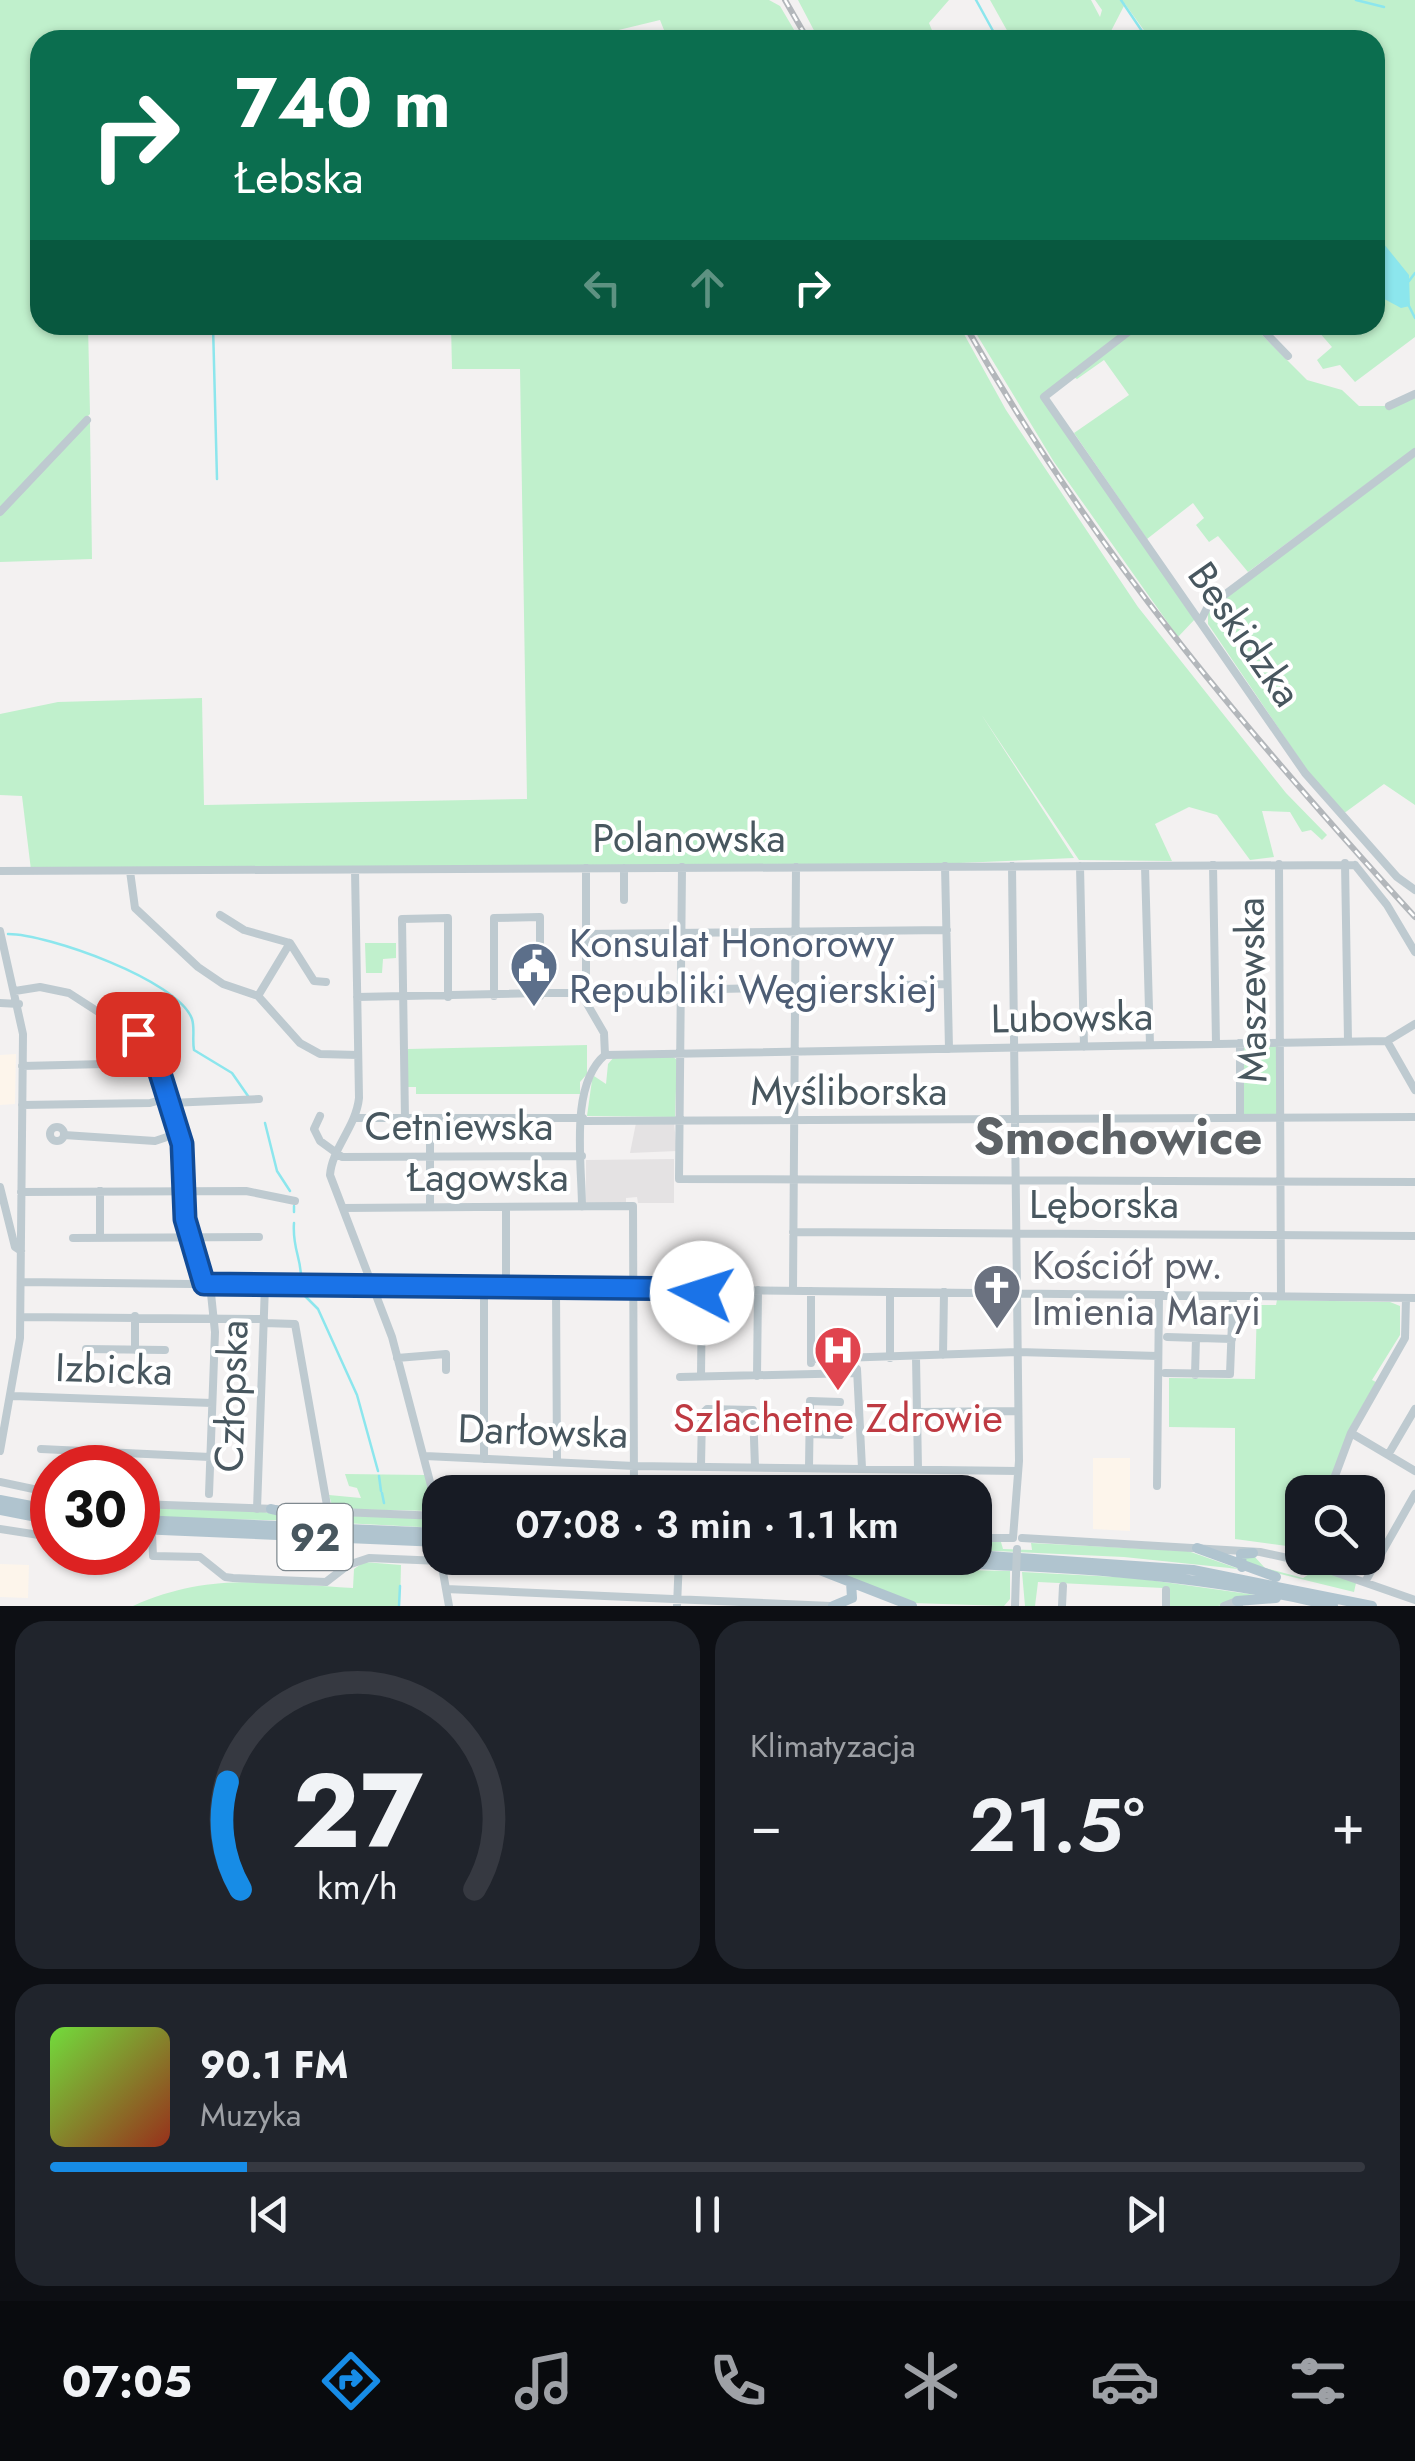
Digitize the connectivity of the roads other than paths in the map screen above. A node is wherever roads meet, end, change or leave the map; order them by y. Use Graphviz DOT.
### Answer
graph roads {
  1 [pos="1123,335"];
  2 [pos="1268,335"];
  3 [pos="1288,356"];
  4 [pos="1415,394"];
  5 [pos="1389,406"];
  6 [pos="87,420"];
  7 [pos="1415,452"];
  8 [pos="0,512"];
  9 [pos="1202,618"];
  10 [pos="1371,847"];
  11 [pos="1344,863"];
  12 [pos="1212,864"];
  13 [pos="1279,864"];
  14 [pos="1355,865"];
  15 [pos="945,866"];
  16 [pos="1012,866"];
  17 [pos="1080,866"];
  18 [pos="1145,866"];
  19 [pos="682,867"];
  20 [pos="796,867"];
  21 [pos="586,868"];
  22 [pos="624,868"];
  23 [pos="354,870"];
  24 [pos="0,871"];
  25 [pos="130,871"];
  26 [pos="1415,890"];
  27 [pos="624,900"];
  28 [pos="220,915"];
  29 [pos="946,930"];
  30 [pos="0,931"];
  31 [pos="681,933"];
  32 [pos="794,933"];
  33 [pos="586,934"];
  34 [pos="290,944"];
  35 [pos="1415,952"];
  36 [pos="326,982"];
  37 [pos="947,984"];
  38 [pos="794,987"];
  39 [pos="16,991"];
  40 [pos="680,991"];
  41 [pos="585,995"];
  42 [pos="258,996"];
  43 [pos="448,996"];
  44 [pos="494,996"];
  45 [pos="540,996"];
  46 [pos="402,997"];
  47 [pos="356,998"];
  48 [pos="0,1003"];
  49 [pos="18,1004"];
  50 [pos="1415,1024"];
  51 [pos="1348,1041"];
  52 [pos="1387,1041"];
  53 [pos="1282,1042"];
  54 [pos="1240,1043"];
  55 [pos="1216,1044"];
  56 [pos="1150,1045"];
  57 [pos="1084,1046"];
  58 [pos="1017,1048"];
  59 [pos="949,1049"];
  60 [pos="795,1052"];
  61 [pos="358,1054"];
  62 [pos="680,1054"];
  63 [pos="605,1055"];
  64 [pos="105,1064"];
  65 [pos="22,1066"];
  66 [pos="1415,1090"];
  67 [pos="259,1099"];
  68 [pos="169,1100"];
  69 [pos="22,1105"];
  70 [pos="320,1116"];
  71 [pos="1415,1117"];
  72 [pos="356,1118"];
  73 [pos="1240,1118"];
  74 [pos="1282,1118"];
  75 [pos="405,1119"];
  76 [pos="430,1119"];
  77 [pos="583,1120"];
  78 [pos="1017,1120"];
  79 [pos="680,1121"];
  80 [pos="794,1122"];
  81 [pos="179,1133"];
  82 [pos="64,1135"];
  83 [pos="338,1153"];
  84 [pos="430,1156"];
  85 [pos="582,1156"];
  86 [pos="794,1180"];
  87 [pos="1017,1182"];
  88 [pos="1282,1182"];
  89 [pos="1415,1182"];
  90 [pos="0,1187"];
  91 [pos="100,1191"];
  92 [pos="184,1191"];
  93 [pos="22,1192"];
  94 [pos="295,1201"];
  95 [pos="582,1206"];
  96 [pos="430,1207"];
  97 [pos="506,1207"];
  98 [pos="342,1208"];
  99 [pos="1017,1233"];
  100 [pos="1282,1235"];
  101 [pos="1415,1236"];
  102 [pos="258,1237"];
  103 [pos="791,1237"];
  104 [pos="74,1238"];
  105 [pos="100,1238"];
  106 [pos="191,1238"];
  107 [pos="21,1252"];
  108 [pos="21,1282"];
  109 [pos="207,1284"];
  110 [pos="266,1285"];
  111 [pos="372,1286"];
  112 [pos="484,1287"];
  113 [pos="506,1288"];
  114 [pos="556,1288"];
  115 [pos="633,1289"];
  116 [pos="702,1289"];
  117 [pos="758,1290"];
  118 [pos="793,1290"];
  119 [pos="811,1291"];
  120 [pos="890,1292"];
  121 [pos="944,1292"];
  122 [pos="1018,1293"];
  123 [pos="1159,1294"];
  124 [pos="1233,1296"];
  125 [pos="1281,1296"];
  126 [pos="1410,1298"];
  127 [pos="135,1316"];
  128 [pos="21,1317"];
  129 [pos="213,1317"];
  130 [pos="264,1321"];
  131 [pos="1167,1337"];
  132 [pos="1196,1338"];
  133 [pos="1405,1338"];
  134 [pos="1232,1339"];
  135 [pos="1415,1344"];
  136 [pos="86,1349"];
  137 [pos="135,1350"];
  138 [pos="165,1350"];
  139 [pos="1018,1352"];
  140 [pos="943,1356"];
  141 [pos="1158,1356"];
  142 [pos="916,1357"];
  143 [pos="398,1358"];
  144 [pos="890,1358"];
  145 [pos="812,1359"];
  146 [pos="857,1360"];
  147 [pos="446,1370"];
  148 [pos="810,1372"];
  149 [pos="857,1373"];
  150 [pos="1165,1374"];
  151 [pos="1196,1374"];
  152 [pos="680,1376"];
  153 [pos="701,1376"];
  154 [pos="757,1376"];
  155 [pos="13,1396"];
  156 [pos="840,1402"];
  157 [pos="212,1403"];
  158 [pos="1415,1408"];
  159 [pos="1018,1411"];
  160 [pos="917,1412"];
  161 [pos="1351,1433"];
  162 [pos="810,1434"];
  163 [pos="840,1435"];
  164 [pos="0,1451"];
  165 [pos="160,1455"];
  166 [pos="1388,1455"];
  167 [pos="424,1456"];
  168 [pos="210,1458"];
  169 [pos="484,1459"];
  170 [pos="557,1462"];
  171 [pos="634,1466"];
  172 [pos="701,1466"];
  173 [pos="755,1467"];
  174 [pos="809,1468"];
  175 [pos="862,1468"];
  176 [pos="918,1469"];
  177 [pos="1018,1471"];
  178 [pos="1415,1471"];
  179 [pos="429,1475"];
  180 [pos="634,1475"];
  181 [pos="1335,1475"];
  182 [pos="0,1482"];
  183 [pos="1157,1486"];
  184 [pos="30,1488"];
  185 [pos="209,1494"];
  186 [pos="1415,1494"];
  187 [pos="0,1500"];
  188 [pos="160,1505"];
  189 [pos="30,1506"];
  190 [pos="257,1509"];
  191 [pos="271,1509"];
  192 [pos="0,1510"];
  193 [pos="328,1512"];
  194 [pos="422,1515"];
  195 [pos="30,1516"];
  196 [pos="160,1521"];
  197 [pos="0,1528"];
  198 [pos="366,1530"];
  199 [pos="160,1532"];
  200 [pos="191,1532"];
  201 [pos="422,1532"];
  202 [pos="30,1534"];
  203 [pos="160,1534"];
  204 [pos="992,1539"];
  205 [pos="1017,1540"];
  206 [pos="422,1541"];
  207 [pos="1197,1548"];
  208 [pos="1252,1553"];
  209 [pos="160,1556"];
  210 [pos="992,1556"];
  211 [pos="1285,1556"];
  212 [pos="992,1565"];
  213 [pos="1242,1567"];
  214 [pos="678,1575"];
  215 [pos="833,1575"];
  216 [pos="1347,1575"];
  217 [pos="850,1581"];
  218 [pos="1365,1582"];
  219 [pos="1063,1586"];
  220 [pos="446,1589"];
  221 [pos="1166,1590"];
  222 [pos="514,1592"];
  223 [pos="1298,1593"];
  224 [pos="564,1594"];
  225 [pos="1415,1600"];
  226 [pos="615,1601"];
  227 [pos="677,1602"];
  228 [pos="1238,1604"];
  229 [pos="449,1606"];
  230 [pos="514,1606"];
  231 [pos="564,1606"];
  232 [pos="832,1606"];
  233 [pos="912,1606"];
  234 [pos="1015,1606"];
  235 [pos="1062,1606"];
  236 [pos="1166,1606"];
  237 [pos="1224,1606"];
  238 [pos="1334,1606"];
  239 [pos="1372,1606"];
  1 -- 9 [label="street, Beskidzka"];
  2 -- 3 [label="street"];
  4 -- 5 [label="street"];
  6 -- 8 [label="street"];
  7 -- 9 [label="street"];
  9 -- 10 [label="street, Beskidzka"];
  10 -- 14 [label="street"];
  10 -- 26 [label="street, Beskidzka"];
  11 -- 13 [label="street, Polanowska"];
  11 -- 14 [label="street, Polanowska"];
  11 -- 51 [label="street"];
  12 -- 13 [label="street, Polanowska"];
  12 -- 18 [label="street, Polanowska"];
  12 -- 55 [label="street"];
  13 -- 53 [label="street, Maszewska"];
  14 -- 35 [label="street"];
  15 -- 16 [label="street, Polanowska"];
  15 -- 20 [label="street, Polanowska"];
  15 -- 29 [label="street"];
  16 -- 17 [label="street, Polanowska"];
  16 -- 58 [label="street"];
  17 -- 18 [label="street, Polanowska"];
  17 -- 57 [label="street"];
  18 -- 56 [label="street"];
  19 -- 20 [label="street, Polanowska"];
  19 -- 22 [label="street, Polanowska"];
  19 -- 31 [label="street"];
  20 -- 32 [label="street"];
  21 -- 22 [label="street, Polanowska"];
  21 -- 23 [label="street, Polanowska"];
  21 -- 33 [label="street"];
  22 -- 27 [label="street"];
  23 -- 25 [label="street, Polanowska"];
  23 -- 47 [label="street"];
  24 -- 25 [label="street, Polanowska"];
  25 -- 42 [label="street"];
  28 -- 34 [label="street"];
  29 -- 32 [label="street"];
  29 -- 37 [label="street"];
  30 -- 39 [label="street"];
  31 -- 32 [label="street"];
  31 -- 33 [label="street"];
  31 -- 40 [label="street"];
  32 -- 38 [label="street"];
  33 -- 41 [label="street"];
  34 -- 36 [label="street"];
  34 -- 42 [label="street"];
  37 -- 38 [label="street"];
  37 -- 59 [label="street"];
  38 -- 40 [label="street"];
  38 -- 60 [label="street"];
  39 -- 49 [label="street"];
  39 -- 68 [label="street"];
  40 -- 41 [label="street"];
  40 -- 62 [label="street"];
  41 -- 45 [label="street"];
  41 -- 63 [label="street"];
  42 -- 61 [label="street"];
  43 -- 44 [label="street"];
  43 -- 46 [label="street"];
  43 -- 46 [label="street"];
  44 -- 45 [label="street"];
  44 -- 45 [label="street"];
  46 -- 47 [label="street"];
  46 -- 75 [label="street"];
  47 -- 61 [label="street"];
  48 -- 49 [label="street"];
  49 -- 65 [label="street"];
  50 -- 52 [label="street"];
  51 -- 52 [label="street, Lubowska"];
  51 -- 53 [label="street, Lubowska"];
  52 -- 66 [label="street"];
  53 -- 54 [label="street, Lubowska"];
  53 -- 74 [label="street, Maszewska"];
  54 -- 55 [label="street, Lubowska"];
  54 -- 73 [label="street"];
  55 -- 56 [label="street, Lubowska"];
  56 -- 57 [label="street, Lubowska"];
  57 -- 58 [label="street, Lubowska"];
  58 -- 59 [label="street, Lubowska"];
  58 -- 78 [label="street"];
  59 -- 60 [label="street, Lubowska"];
  60 -- 62 [label="street, Lubowska"];
  60 -- 80 [label="street"];
  61 -- 72 [label="street"];
  62 -- 63 [label="street, Lubowska"];
  62 -- 79 [label="street"];
  63 -- 77 [label="street"];
  64 -- 65 [label="street"];
  65 -- 69 [label="street"];
  67 -- 68 [label="street"];
  68 -- 69 [label="street"];
  68 -- 81 [label="street"];
  69 -- 93 [label="street"];
  70 -- 83 [label="street"];
  71 -- 74 [label="street, Myśliborska"];
  72 -- 75 [label="street, Myśliborska"];
  72 -- 83 [label="street"];
  73 -- 74 [label="street, Myśliborska"];
  73 -- 78 [label="street, Myśliborska"];
  74 -- 88 [label="street, Maszewska"];
  75 -- 76 [label="street, Myśliborska"];
  76 -- 77 [label="street, Myśliborska"];
  76 -- 84 [label="street"];
  77 -- 79 [label="street, Myśliborska"];
  77 -- 85 [label="street"];
  78 -- 80 [label="street, Myśliborska"];
  78 -- 87 [label="street"];
  79 -- 80 [label="street, Myśliborska"];
  79 -- 86 [label="street"];
  80 -- 86 [label="street"];
  81 -- 82 [label="street"];
  81 -- 92 [label="street"];
  83 -- 84 [label="street, Cetniewska"];
  83 -- 98 [label="street"];
  84 -- 85 [label="street, Cetniewska"];
  84 -- 96 [label="street"];
  85 -- 95 [label="street"];
  86 -- 87 [label="street"];
  86 -- 103 [label="street"];
  87 -- 88 [label="street"];
  87 -- 99 [label="street"];
  88 -- 89 [label="street"];
  88 -- 100 [label="street, Maszewska"];
  90 -- 107 [label="street"];
  91 -- 92 [label="street"];
  91 -- 93 [label="street"];
  91 -- 105 [label="street"];
  92 -- 94 [label="street"];
  92 -- 106 [label="street"];
  93 -- 107 [label="street"];
  95 -- 97 [label="street, Łagowska"];
  95 -- 115 [label="street, Łagowska"];
  96 -- 97 [label="street, Łagowska"];
  96 -- 98 [label="street, Łagowska"];
  97 -- 113 [label="street"];
  98 -- 111 [label="street"];
  99 -- 100 [label="street, Lęborska"];
  99 -- 103 [label="street, Lęborska"];
  99 -- 122 [label="street"];
  100 -- 101 [label="street, Lęborska"];
  100 -- 125 [label="street, Maszewska"];
  102 -- 106 [label="street"];
  103 -- 118 [label="street"];
  104 -- 105 [label="street"];
  105 -- 106 [label="street"];
  106 -- 109 [label="street"];
  107 -- 108 [label="street"];
  108 -- 109 [label="street"];
  108 -- 128 [label="street"];
  109 -- 110 [label="street"];
  109 -- 129 [label="street"];
  110 -- 111 [label="street"];
  110 -- 130 [label="street, Człopska"];
  111 -- 112 [label="street"];
  111 -- 143 [label="street"];
  112 -- 113 [label="street"];
  112 -- 169 [label="street"];
  113 -- 114 [label="street"];
  114 -- 115 [label="street"];
  114 -- 170 [label="street"];
  115 -- 116 [label="street"];
  115 -- 171 [label="street"];
  116 -- 117 [label="street"];
  116 -- 153 [label="street"];
  117 -- 118 [label="street"];
  117 -- 154 [label="street"];
  118 -- 119 [label="street"];
  119 -- 120 [label="street"];
  119 -- 145 [label="street"];
  120 -- 121 [label="street"];
  120 -- 144 [label="street"];
  121 -- 122 [label="street"];
  121 -- 140 [label="street"];
  122 -- 123 [label="street"];
  122 -- 139 [label="street"];
  123 -- 124 [label="street"];
  123 -- 141 [label="street"];
  124 -- 125 [label="street"];
  124 -- 134 [label="street"];
  125 -- 126 [label="street"];
  126 -- 133 [label="street"];
  127 -- 128 [label="street"];
  127 -- 129 [label="street"];
  127 -- 137 [label="street"];
  128 -- 155 [label="street"];
  129 -- 130 [label="street"];
  129 -- 157 [label="street"];
  130 -- 190 [label="street, Człopska"];
  130 -- 193 [label="street"];
  131 -- 132 [label="street"];
  132 -- 134 [label="street"];
  132 -- 151 [label="street"];
  133 -- 135 [label="street"];
  133 -- 161 [label="street"];
  134 -- 151 [label="street"];
  136 -- 137 [label="street"];
  137 -- 138 [label="street"];
  139 -- 140 [label="street"];
  139 -- 141 [label="street"];
  139 -- 159 [label="street"];
  140 -- 142 [label="street"];
  141 -- 183 [label="street"];
  142 -- 144 [label="street"];
  142 -- 160 [label="street"];
  143 -- 147 [label="street"];
  143 -- 167 [label="street"];
  144 -- 146 [label="street"];
  145 -- 146 [label="street"];
  145 -- 148 [label="street"];
  146 -- 149 [label="street"];
  148 -- 149 [label="street"];
  148 -- 154 [label="street"];
  149 -- 175 [label="street"];
  150 -- 151 [label="street"];
  152 -- 153 [label="street"];
  153 -- 154 [label="street"];
  155 -- 157 [label="street, Izbicka"];
  155 -- 164 [label="street"];
  156 -- 162 [label="street"];
  157 -- 168 [label="street"];
  158 -- 166 [label="street"];
  159 -- 160 [label="street"];
  159 -- 177 [label="street"];
  160 -- 176 [label="street"];
  161 -- 166 [label="street"];
  161 -- 181 [label="street"];
  162 -- 163 [label="street"];
  162 -- 174 [label="street"];
  165 -- 168 [label="street"];
  166 -- 178 [label="street"];
  167 -- 169 [label="street, Darłowska"];
  167 -- 179 [label="street"];
  168 -- 185 [label="street"];
  169 -- 170 [label="street, Darłowska"];
  170 -- 171 [label="street, Darłowska"];
  171 -- 172 [label="street, Darłowska"];
  171 -- 180 [label="street"];
  172 -- 173 [label="street, Darłowska"];
  172 -- 173 [label="street"];
  173 -- 174 [label="street, Darłowska"];
  174 -- 175 [label="street, Darłowska"];
  175 -- 176 [label="street, Darłowska"];
  176 -- 177 [label="street, Darłowska"];
  177 -- 205 [label="street"];
  182 -- 184 [label="street"];
  186 -- 218 [label="street"];
  187 -- 189 [label="main road"];
  188 -- 190 [label="street"];
  190 -- 191 [label="street"];
  191 -- 193 [label="street"];
  191 -- 198 [label="main road"];
  192 -- 195 [label="main road"];
  193 -- 194 [label="street"];
  196 -- 198 [label="main road, 92"];
  197 -- 202 [label="street"];
  198 -- 201 [label="main road, 92"];
  199 -- 200 [label="main road, 92"];
  200 -- 203 [label="main road"];
  200 -- 206 [label="main road, 92"];
  204 -- 205 [label="street"];
  205 -- 207 [label="street"];
  205 -- 234 [label="street, bridge"];
  207 -- 211 [label="street"];
  207 -- 213 [label="main road"];
  208 -- 213 [label="main road"];
  209 -- 220 [label="street"];
  210 -- 223 [label="main road"];
  212 -- 223 [label="main road"];
  213 -- 223 [label="main road"];
  214 -- 227 [label="street"];
  215 -- 217 [label="main road"];
  216 -- 218 [label="street"];
  217 -- 232 [label="main road"];
  217 -- 233 [label="main road"];
  218 -- 225 [label="street"];
  219 -- 235 [label="street"];
  220 -- 222 [label="street"];
  220 -- 229 [label="street"];
  221 -- 236 [label="street"];
  222 -- 224 [label="street"];
  222 -- 230 [label="street"];
  223 -- 228 [label="main road"];
  223 -- 238 [label="main road"];
  223 -- 239 [label="main road"];
  224 -- 226 [label="street"];
  224 -- 231 [label="street"];
  226 -- 227 [label="street"];
  227 -- 232 [label="street"];
  228 -- 237 [label="street"];
}
